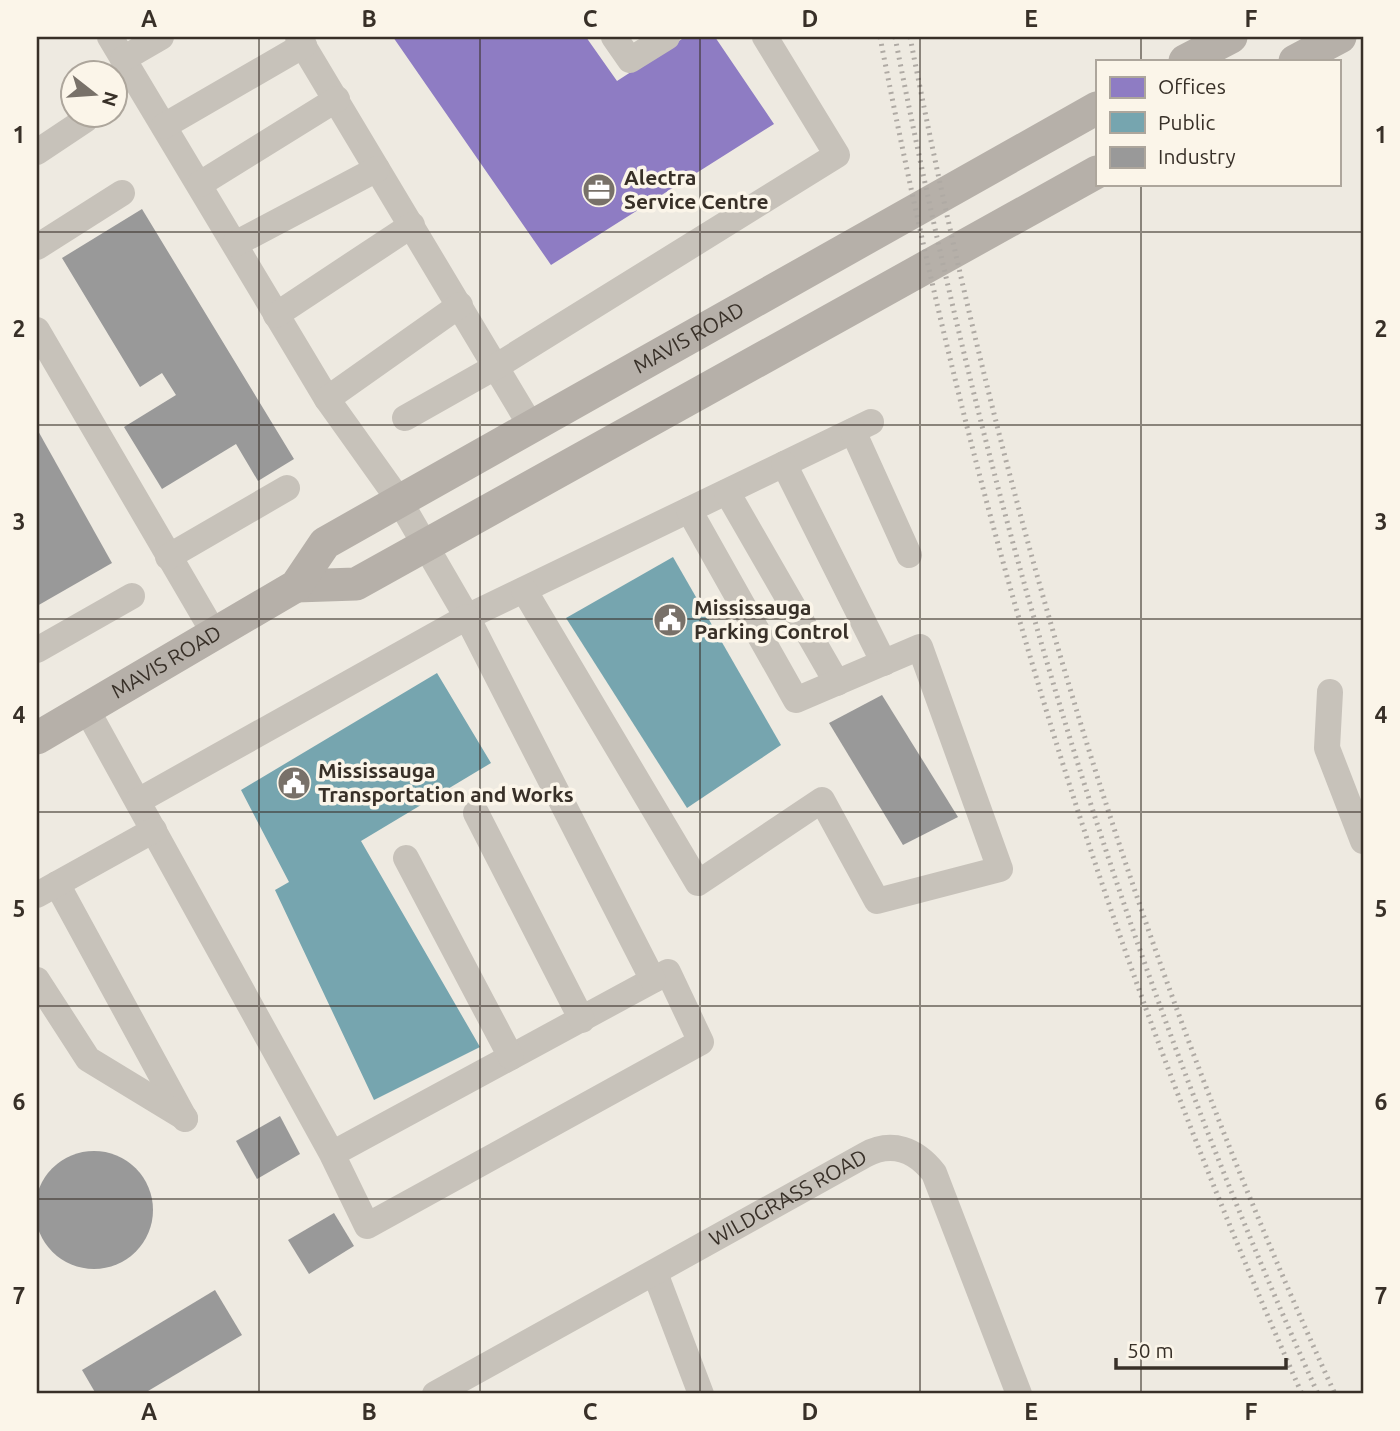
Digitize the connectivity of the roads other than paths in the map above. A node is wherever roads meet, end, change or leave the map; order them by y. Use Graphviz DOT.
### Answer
graph roads {
  1 [pos="161,37"];
  2 [pos="614,37"];
  3 [pos="667,37"];
  4 [pos="765,37"];
  5 [pos="1231,37"];
  6 [pos="1339,37"];
  7 [pos="301,41"];
  8 [pos="116,48"];
  9 [pos="1187,60"];
  10 [pos="1298,60"];
  11 [pos="337,99"];
  12 [pos="1096,109"];
  13 [pos="164,125"];
  14 [pos="70,130"];
  15 [pos="37,152"];
  16 [pos="377,169"];
  17 [pos="1096,173"];
  18 [pos="200,184"];
  19 [pos="122,193"];
  20 [pos="411,225"];
  21 [pos="234,244"];
  22 [pos="37,247"];
  23 [pos="460,305"];
  24 [pos="276,315"];
  25 [pos="37,330"];
  26 [pos="497,366"];
  27 [pos="327,399"];
  28 [pos="405,418"];
  29 [pos="531,426"];
  30 [pos="784,464"];
  31 [pos="287,488"];
  32 [pos="727,492"];
  33 [pos="399,500"];
  34 [pos="689,510"];
  35 [pos="426,545"];
  36 [pos="909,555"];
  37 [pos="169,557"];
  38 [pos="296,586"];
  39 [pos="524,590"];
  40 [pos="132,596"];
  41 [pos="467,617"];
  42 [pos="214,633"];
  43 [pos="37,650"];
  44 [pos="884,663"];
  45 [pos="837,682"];
  46 [pos="1330,692"];
  47 [pos="87,710"];
  48 [pos="37,738"];
  49 [pos="138,801"];
  50 [pos="476,813"];
  51 [pos="154,830"];
  52 [pos="1363,841"];
  53 [pos="406,858"];
  54 [pos="47,889"];
  55 [pos="37,980"];
  56 [pos="653,980"];
  57 [pos="582,1020"];
  58 [pos="511,1057"];
  59 [pos="332,1154"];
  60 [pos="655,1273"];
  61 [pos="435,1394"];
  62 [pos="701,1394"];
  63 [pos="1019,1394"];
  1 -- 8 [label="street"];
  2 -- 3 [label="street"];
  4 -- 26 [label="street"];
  5 -- 9 [label="main road"];
  6 -- 10 [label="main road"];
  7 -- 11 [label="street"];
  7 -- 13 [label="street"];
  8 -- 13 [label="street"];
  11 -- 16 [label="street"];
  11 -- 18 [label="street"];
  12 -- 29 [label="main road, MAVIS ROAD"];
  13 -- 18 [label="street"];
  14 -- 15 [label="street"];
  16 -- 20 [label="street"];
  16 -- 21 [label="street"];
  17 -- 35 [label="main road, MAVIS ROAD"];
  18 -- 21 [label="street"];
  19 -- 22 [label="street"];
  20 -- 23 [label="street"];
  20 -- 24 [label="street"];
  21 -- 24 [label="street"];
  23 -- 26 [label="street"];
  23 -- 27 [label="street"];
  24 -- 27 [label="street"];
  25 -- 37 [label="street"];
  26 -- 28 [label="street"];
  26 -- 29 [label="street"];
  27 -- 33 [label="street"];
  29 -- 33 [label="main road, MAVIS ROAD"];
  30 -- 32 [label="street"];
  30 -- 36 [label="street"];
  30 -- 44 [label="street"];
  31 -- 37 [label="street"];
  32 -- 34 [label="street"];
  32 -- 45 [label="street"];
  33 -- 35 [label="street"];
  33 -- 38 [label="main road, MAVIS ROAD"];
  34 -- 39 [label="street"];
  34 -- 45 [label="street"];
  35 -- 38 [label="main road, MAVIS ROAD"];
  35 -- 41 [label="street"];
  37 -- 42 [label="street"];
  38 -- 42 [label="main road, MAVIS ROAD"];
  39 -- 41 [label="street"];
  39 -- 44 [label="street"];
  40 -- 43 [label="street"];
  41 -- 49 [label="street"];
  41 -- 56 [label="street"];
  42 -- 47 [label="main road, MAVIS ROAD"];
  44 -- 45 [label="street"];
  46 -- 52 [label="street"];
  47 -- 48 [label="main road, MAVIS ROAD"];
  47 -- 49 [label="street"];
  49 -- 51 [label="street"];
  50 -- 57 [label="street"];
  51 -- 54 [label="street"];
  51 -- 59 [label="street"];
  53 -- 58 [label="street"];
  54 -- 55 [label="street"];
  56 -- 57 [label="street"];
  56 -- 59 [label="street"];
  57 -- 58 [label="street"];
  58 -- 59 [label="street"];
  60 -- 61 [label="street, WILDGRASS ROAD"];
  60 -- 62 [label="street"];
  60 -- 63 [label="street, WILDGRASS ROAD"];
}
